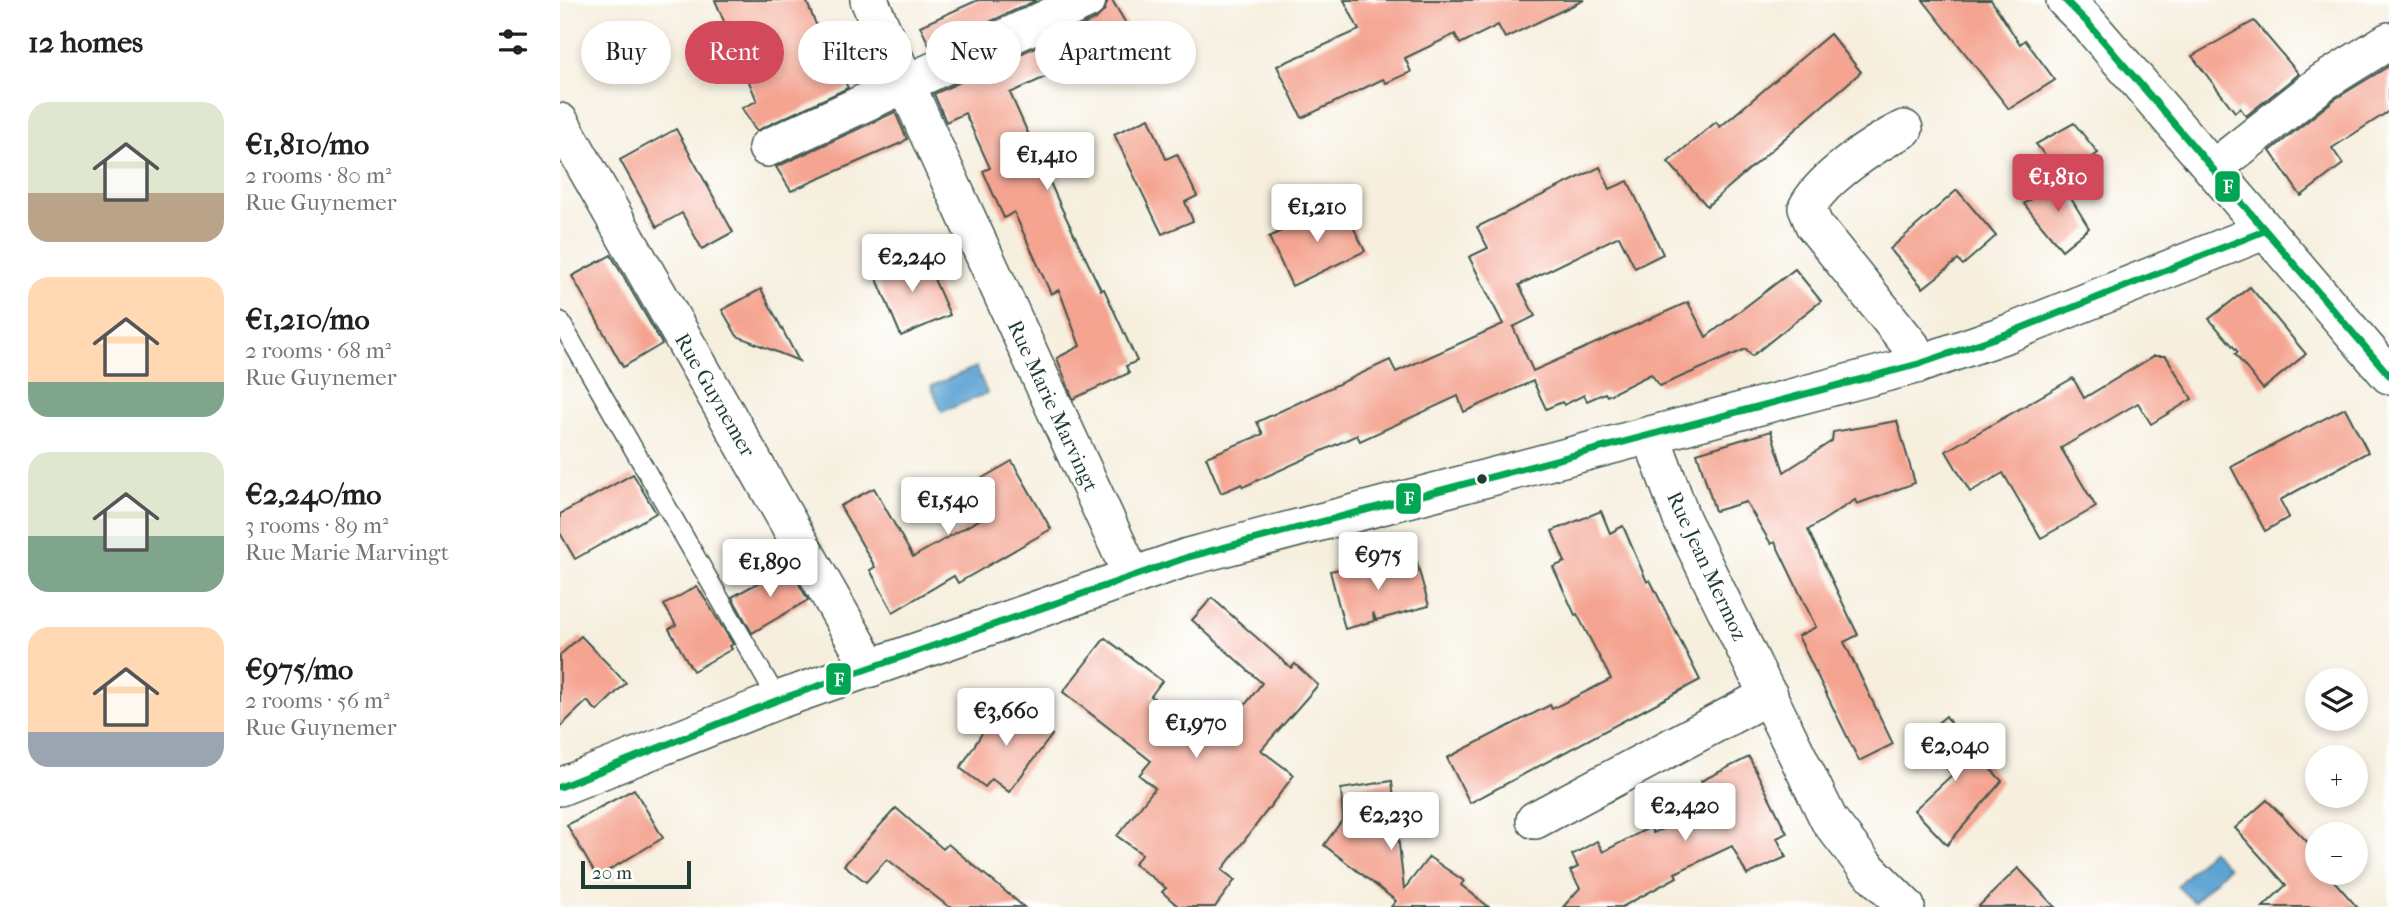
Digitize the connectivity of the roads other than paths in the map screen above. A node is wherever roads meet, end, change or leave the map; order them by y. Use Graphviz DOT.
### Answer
graph roads {
  1 [pos="869,0"];
  2 [pos="1087,0"];
  3 [pos="2066,0"];
  4 [pos="878,21"];
  5 [pos="2389,41"];
  6 [pos="912,79"];
  7 [pos="902,84"];
  8 [pos="907,84"];
  9 [pos="560,122"];
  10 [pos="1904,128"];
  11 [pos="767,148"];
  12 [pos="2213,169"];
  13 [pos="2264,231"];
  14 [pos="560,321"];
  15 [pos="1919,364"];
  16 [pos="2389,374"];
  17 [pos="1651,435"];
  18 [pos="1132,576"];
  19 [pos="871,668"];
  20 [pos="1769,695"];
  21 [pos="778,700"];
  22 [pos="560,786"];
  23 [pos="1535,820"];
  24 [pos="1906,907"];
  1 -- 4 [label="street, Rue Marie Marvingt"];
  2 -- 6 [label="street"];
  3 -- 12 [label="street"];
  5 -- 12 [label="street"];
  7 -- 11 [label="street"];
  8 -- 18 [label="street, Rue Marie Marvingt"];
  9 -- 19 [label="street, Rue Guynemer"];
  10 -- 15 [label="street"];
  12 -- 13 [label="street"];
  13 -- 15 [label="street"];
  13 -- 16 [label="street"];
  14 -- 21 [label="lane"];
  15 -- 17 [label="street"];
  17 -- 18 [label="street"];
  17 -- 20 [label="street, Rue Jean Mermoz"];
  18 -- 19 [label="street"];
  19 -- 21 [label="street"];
  20 -- 23 [label="street"];
  20 -- 24 [label="street, Rue Jean Mermoz"];
  21 -- 22 [label="street"];
}
